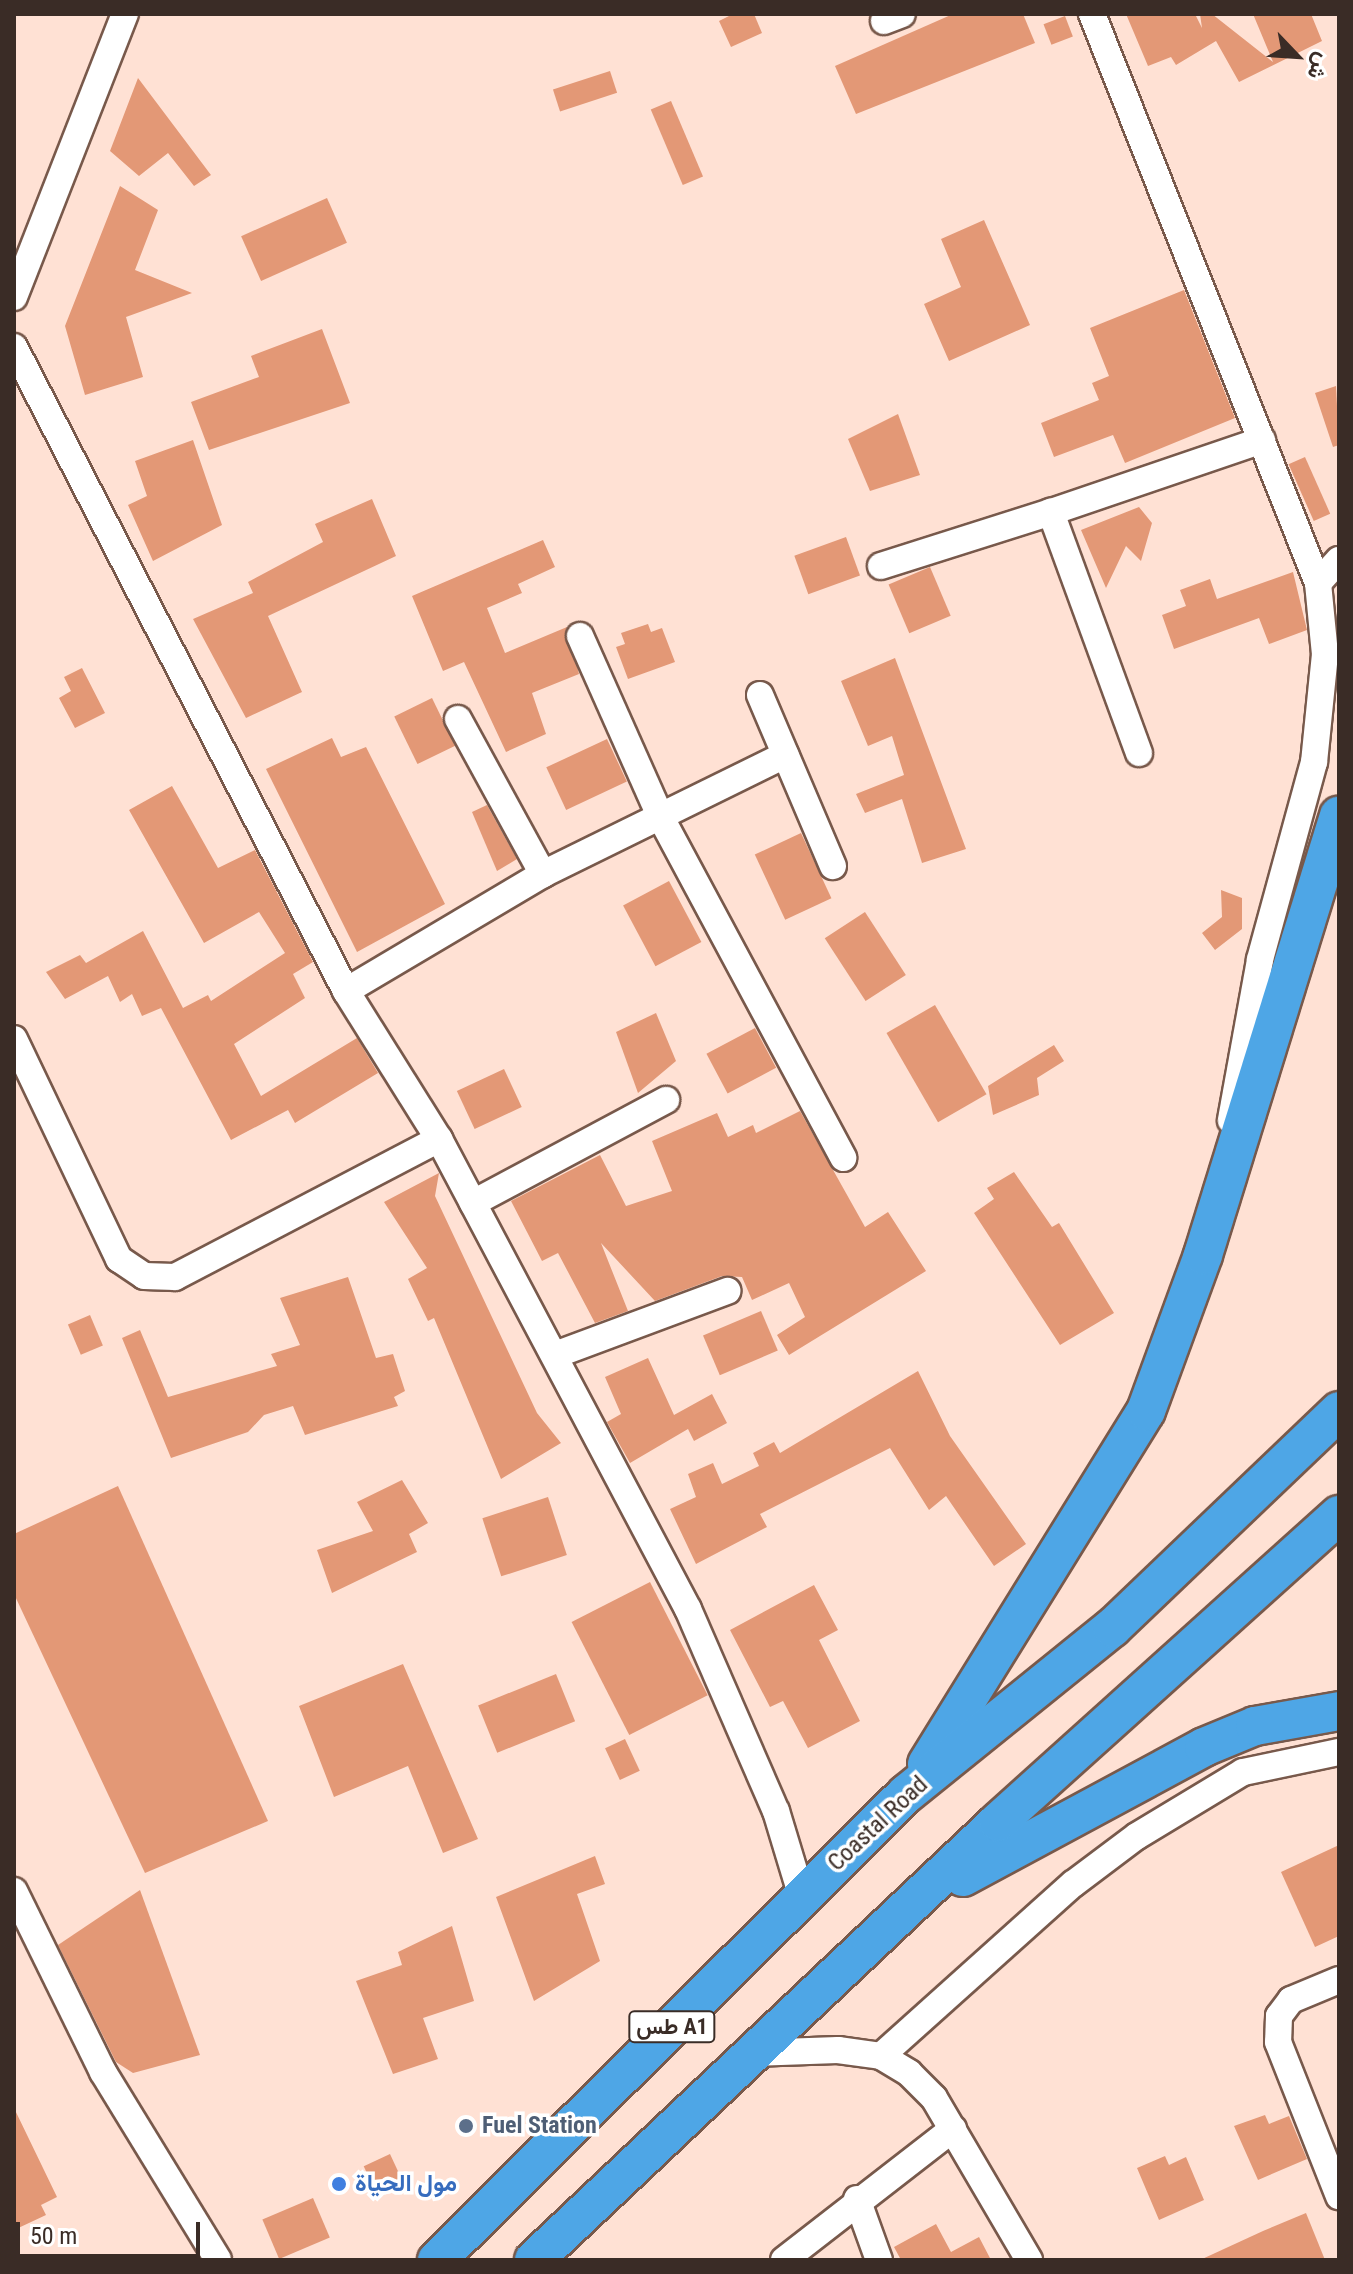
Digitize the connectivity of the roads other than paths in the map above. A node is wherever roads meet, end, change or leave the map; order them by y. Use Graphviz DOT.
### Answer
graph roads {
  1 [pos="125,14"];
  2 [pos="1092,14"];
  3 [pos="14,297"];
  4 [pos="14,347"];
  5 [pos="1262,440"];
  6 [pos="1051,512"];
  7 [pos="1339,560"];
  8 [pos="881,566"];
  9 [pos="1318,583"];
  10 [pos="580,636"];
  11 [pos="760,695"];
  12 [pos="458,719"];
  13 [pos="1139,753"];
  14 [pos="785,755"];
  15 [pos="660,816"];
  16 [pos="1339,816"];
  17 [pos="833,866"];
  18 [pos="543,874"];
  19 [pos="346,991"];
  20 [pos="14,1039"];
  21 [pos="666,1100"];
  22 [pos="439,1139"];
  23 [pos="843,1158"];
  24 [pos="1226,1167"];
  25 [pos="473,1203"];
  26 [pos="727,1291"];
  27 [pos="555,1355"];
  28 [pos="1339,1411"];
  29 [pos="1339,1515"];
  30 [pos="1339,1711"];
  31 [pos="1339,1752"];
  32 [pos="906,1794"];
  33 [pos="14,1891"];
  34 [pos="802,1897"];
  35 [pos="913,1908"];
  36 [pos="1339,1980"];
  37 [pos="752,2053"];
  38 [pos="881,2056"];
  39 [pos="953,2129"];
  40 [pos="1339,2196"];
  41 [pos="857,2199"];
  42 [pos="218,2260"];
  43 [pos="437,2260"];
  44 [pos="534,2260"];
  45 [pos="784,2260"];
  46 [pos="879,2260"];
  47 [pos="1029,2260"];
  1 -- 3 [label="street"];
  2 -- 5 [label="street"];
  4 -- 19 [label="street"];
  5 -- 6 [label="street"];
  5 -- 9 [label="street"];
  6 -- 8 [label="street"];
  6 -- 13 [label="street"];
  7 -- 9 [label="street"];
  9 -- 24 [label="street"];
  10 -- 15 [label="street"];
  11 -- 14 [label="street"];
  12 -- 18 [label="street"];
  14 -- 15 [label="street"];
  14 -- 17 [label="street"];
  15 -- 18 [label="street"];
  15 -- 23 [label="street"];
  16 -- 24 [label="highway"];
  18 -- 19 [label="street"];
  19 -- 22 [label="street"];
  20 -- 22 [label="street"];
  21 -- 25 [label="street"];
  22 -- 25 [label="street"];
  24 -- 32 [label="highway"];
  25 -- 27 [label="street"];
  26 -- 27 [label="street"];
  27 -- 34 [label="street"];
  28 -- 32 [label="highway, Coastal Road / طس A1"];
  29 -- 35 [label="highway, طس A1"];
  30 -- 35 [label="highway"];
  31 -- 38 [label="street"];
  32 -- 34 [label="highway, Coastal Road / طس A1"];
  33 -- 42 [label="street"];
  34 -- 43 [label="highway, Coastal Road / طس A1"];
  35 -- 37 [label="highway, طس A1"];
  36 -- 40 [label="street"];
  37 -- 38 [label="street"];
  37 -- 44 [label="highway, طس A1"];
  38 -- 39 [label="street"];
  39 -- 41 [label="street"];
  39 -- 47 [label="street"];
  41 -- 45 [label="street"];
  41 -- 46 [label="street"];
}
